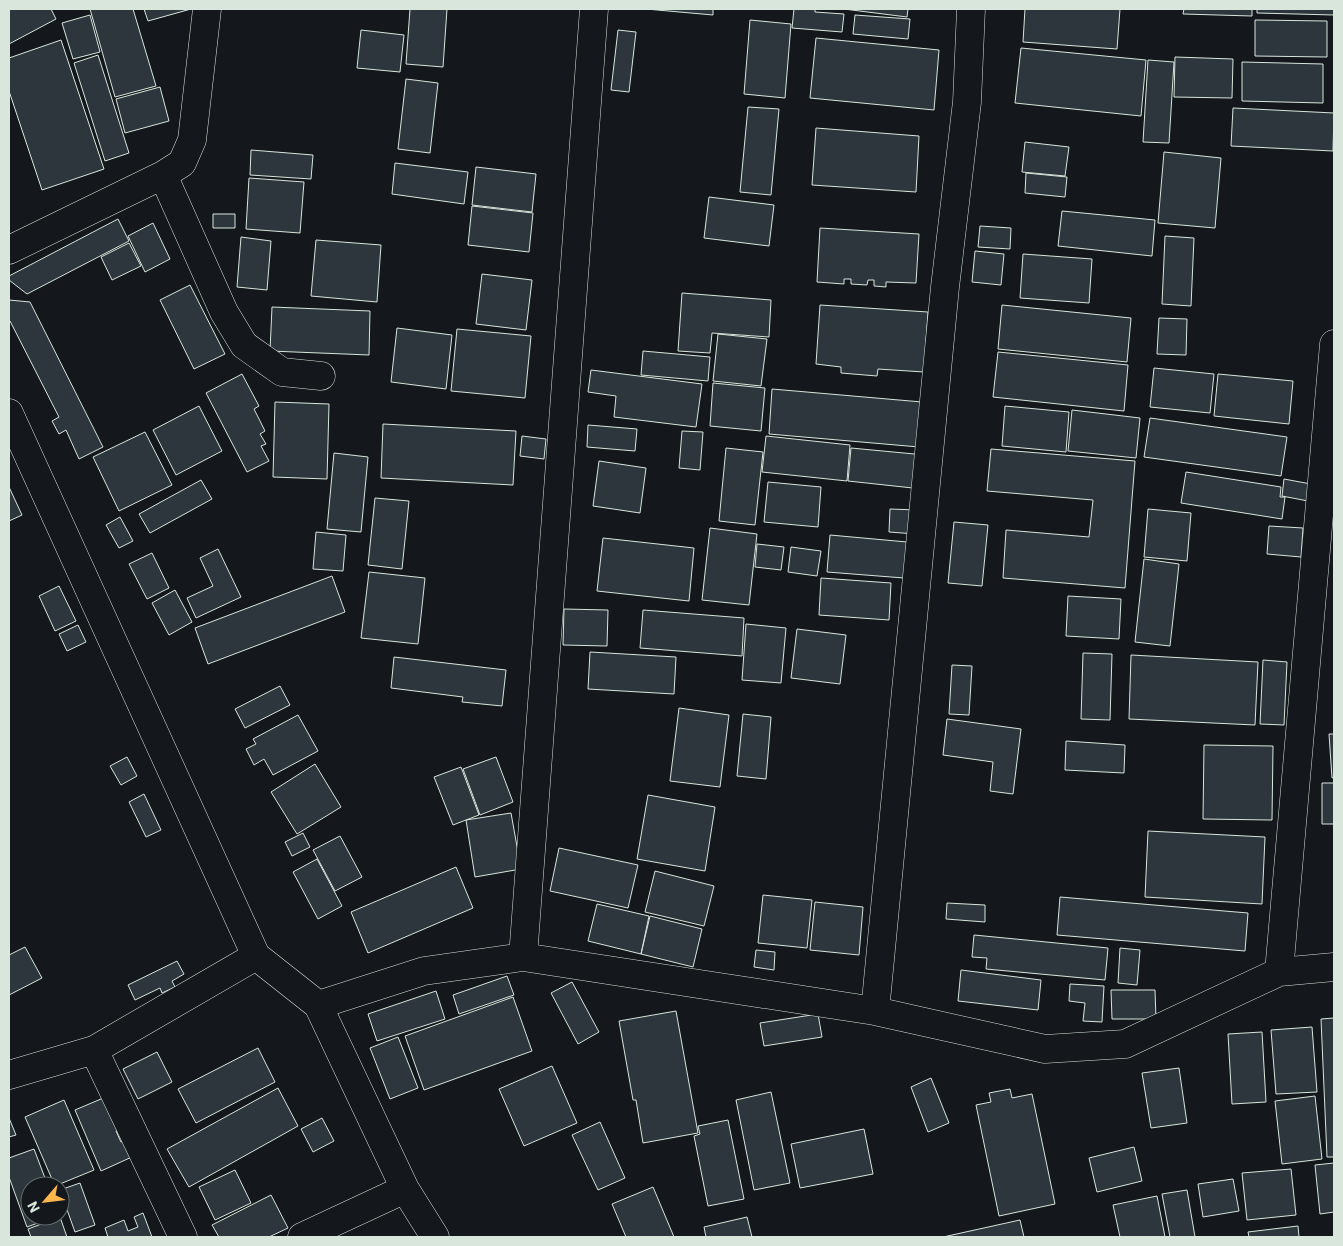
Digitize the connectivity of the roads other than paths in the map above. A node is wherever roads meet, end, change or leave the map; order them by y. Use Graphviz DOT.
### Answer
graph roads {
  1 [pos="207,9"];
  2 [pos="594,9"];
  3 [pos="972,9"];
  4 [pos="164,175"];
  5 [pos="9,250"];
  6 [pos="1334,344"];
  7 [pos="321,376"];
  8 [pos="9,413"];
  9 [pos="1323,599"];
  10 [pos="256,956"];
  11 [pos="524,957"];
  12 [pos="1334,967"];
  13 [pos="1279,972"];
  14 [pos="318,1005"];
  15 [pos="875,1011"];
  16 [pos="94,1050"];
  17 [pos="9,1075"];
  18 [pos="405,1189"];
  19 [pos="184,1237"];
  20 [pos="302,1237"];
  21 [pos="435,1237"];
  1 -- 4 [label="street"];
  2 -- 11 [label="street"];
  3 -- 15 [label="street"];
  4 -- 5 [label="street"];
  4 -- 7 [label="street"];
  6 -- 9 [label="street"];
  8 -- 10 [label="street"];
  9 -- 13 [label="street"];
  10 -- 14 [label="street"];
  10 -- 16 [label="street"];
  11 -- 14 [label="street"];
  11 -- 15 [label="street"];
  12 -- 13 [label="street"];
  13 -- 15 [label="street"];
  14 -- 18 [label="street"];
  16 -- 17 [label="street"];
  16 -- 19 [label="street"];
  18 -- 20 [label="street"];
  18 -- 21 [label="street"];
}
